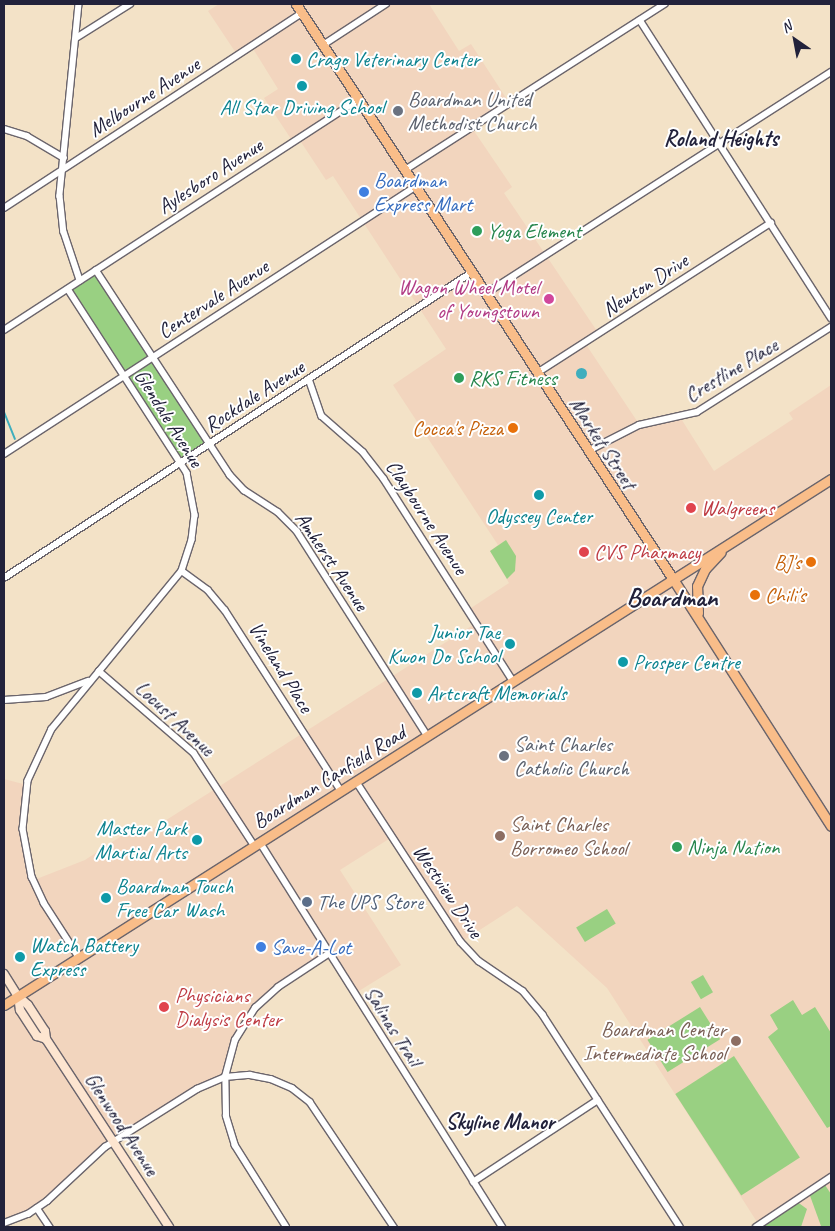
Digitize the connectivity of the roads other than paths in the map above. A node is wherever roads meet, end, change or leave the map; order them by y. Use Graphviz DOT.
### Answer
graph roads {
  1 [pos="79,4"];
  2 [pos="130,4"];
  3 [pos="296,4"];
  4 [pos="386,4"];
  5 [pos="664,4"];
  6 [pos="302,13"];
  7 [pos="640,20"];
  8 [pos="76,38"];
  9 [pos="323,45"];
  10 [pos="831,72"];
  11 [pos="358,100"];
  12 [pos="4,129"];
  13 [pos="719,143"];
  14 [pos="64,158"];
  15 [pos="405,170"];
  16 [pos="61,171"];
  17 [pos="415,187"];
  18 [pos="4,208"];
  19 [pos="771,223"];
  20 [pos="96,270"];
  21 [pos="471,273"];
  22 [pos="80,280"];
  23 [pos="68,289"];
  24 [pos="485,294"];
  25 [pos="831,318"];
  26 [pos="831,327"];
  27 [pos="4,330"];
  28 [pos="153,357"];
  29 [pos="537,373"];
  30 [pos="124,376"];
  31 [pos="309,380"];
  32 [pos="210,444"];
  33 [pos="588,451"];
  34 [pos="4,454"];
  35 [pos="181,463"];
  36 [pos="831,479"];
  37 [pos="733,540"];
  38 [pos="182,571"];
  39 [pos="4,578"];
  40 [pos="674,579"];
  41 [pos="698,618"];
  42 [pos="99,671"];
  43 [pos="89,680"];
  44 [pos="513,681"];
  45 [pos="4,700"];
  46 [pos="427,735"];
  47 [pos="356,781"];
  48 [pos="341,791"];
  49 [pos="831,826"];
  50 [pos="257,844"];
  51 [pos="328,954"];
  52 [pos="79,957"];
  53 [pos="4,974"];
  54 [pos="18,996"];
  55 [pos="4,1005"];
  56 [pos="225,1077"];
  57 [pos="598,1100"];
  58 [pos="114,1142"];
  59 [pos="831,1177"];
  60 [pos="473,1182"];
  61 [pos="37,1208"];
  62 [pos="4,1223"];
  63 [pos="50,1227"];
  64 [pos="169,1227"];
  65 [pos="286,1227"];
  66 [pos="394,1227"];
  67 [pos="502,1227"];
  68 [pos="680,1227"];
  69 [pos="756,1227"];
  1 -- 8 [label="street"];
  2 -- 8 [label="street"];
  3 -- 6 [label="main road, Market Street"];
  4 -- 9 [label="street"];
  5 -- 7 [label="street"];
  6 -- 9 [label="main road, Market Street"];
  6 -- 16 [label="street, Melbourne Avenue"];
  7 -- 13 [label="street"];
  7 -- 15 [label="street"];
  8 -- 14 [label="street"];
  9 -- 11 [label="main road, Market Street"];
  10 -- 13 [label="street"];
  11 -- 15 [label="main road, Market Street"];
  11 -- 20 [label="street, Aylesboro Avenue"];
  12 -- 14 [label="street"];
  13 -- 19 [label="street"];
  13 -- 24 [label="street"];
  14 -- 16 [label="street"];
  15 -- 17 [label="main road, Market Street"];
  16 -- 18 [label="street, Melbourne Avenue"];
  16 -- 22 [label="street"];
  17 -- 21 [label="main road, Market Street"];
  17 -- 28 [label="street, Centervale Avenue"];
  19 -- 25 [label="street"];
  19 -- 29 [label="street, Newton Drive"];
  20 -- 22 [label="street, Aylesboro Avenue"];
  20 -- 28 [label="street, Amherst Avenue"];
  21 -- 24 [label="main road, Market Street"];
  21 -- 31 [label="street, Rockdale Avenue"];
  22 -- 23 [label="street"];
  23 -- 27 [label="street"];
  23 -- 30 [label="street, Glendale Avenue"];
  24 -- 29 [label="main road, Market Street"];
  26 -- 33 [label="street, Crestline Place"];
  28 -- 30 [label="street, Centervale Avenue"];
  28 -- 32 [label="street, Amherst Avenue"];
  29 -- 33 [label="main road, Market Street"];
  30 -- 34 [label="street, Centervale Avenue"];
  30 -- 35 [label="street, Glendale Avenue"];
  31 -- 32 [label="street, Rockdale Avenue"];
  31 -- 44 [label="street, Claybourne Avenue"];
  32 -- 35 [label="street, Rockdale Avenue"];
  32 -- 46 [label="street, Amherst Avenue"];
  33 -- 40 [label="main road, Market Street"];
  35 -- 38 [label="street, Glendale Avenue"];
  35 -- 39 [label="street, Rockdale Avenue"];
  36 -- 37 [label="main road, Boardman Canfield Road"];
  37 -- 40 [label="main road, Boardman Canfield Road"];
  37 -- 41 [label="main road"];
  38 -- 42 [label="street, Glendale Avenue"];
  38 -- 48 [label="street, Vineland Place"];
  40 -- 41 [label="main road, Market Street"];
  40 -- 44 [label="main road, Boardman Canfield Road"];
  41 -- 49 [label="main road, Market Street"];
  42 -- 43 [label="street, Glendale Avenue"];
  42 -- 50 [label="street, Locust Avenue"];
  43 -- 45 [label="street"];
  43 -- 52 [label="street, Glendale Avenue"];
  44 -- 46 [label="main road, Boardman Canfield Road"];
  46 -- 47 [label="main road, Boardman Canfield Road"];
  47 -- 48 [label="main road, Boardman Canfield Road"];
  47 -- 57 [label="street, Westview Drive"];
  48 -- 50 [label="main road, Boardman Canfield Road"];
  50 -- 51 [label="street, Salinas Trail"];
  50 -- 52 [label="main road, Boardman Canfield Road"];
  51 -- 56 [label="street"];
  51 -- 60 [label="street, Salinas Trail"];
  52 -- 54 [label="main road, Boardman Canfield Road"];
  53 -- 54 [label="street, Glenwood Avenue"];
  54 -- 55 [label="main road, Boardman Canfield Road"];
  54 -- 58 [label="street, Glenwood Avenue"];
  56 -- 58 [label="street"];
  56 -- 65 [label="street"];
  56 -- 66 [label="street"];
  57 -- 60 [label="street"];
  57 -- 68 [label="street, Westview Drive"];
  58 -- 61 [label="street"];
  58 -- 64 [label="street, Glenwood Avenue"];
  59 -- 69 [label="street"];
  60 -- 67 [label="street, Salinas Trail"];
  61 -- 62 [label="street"];
  61 -- 63 [label="street"];
}
